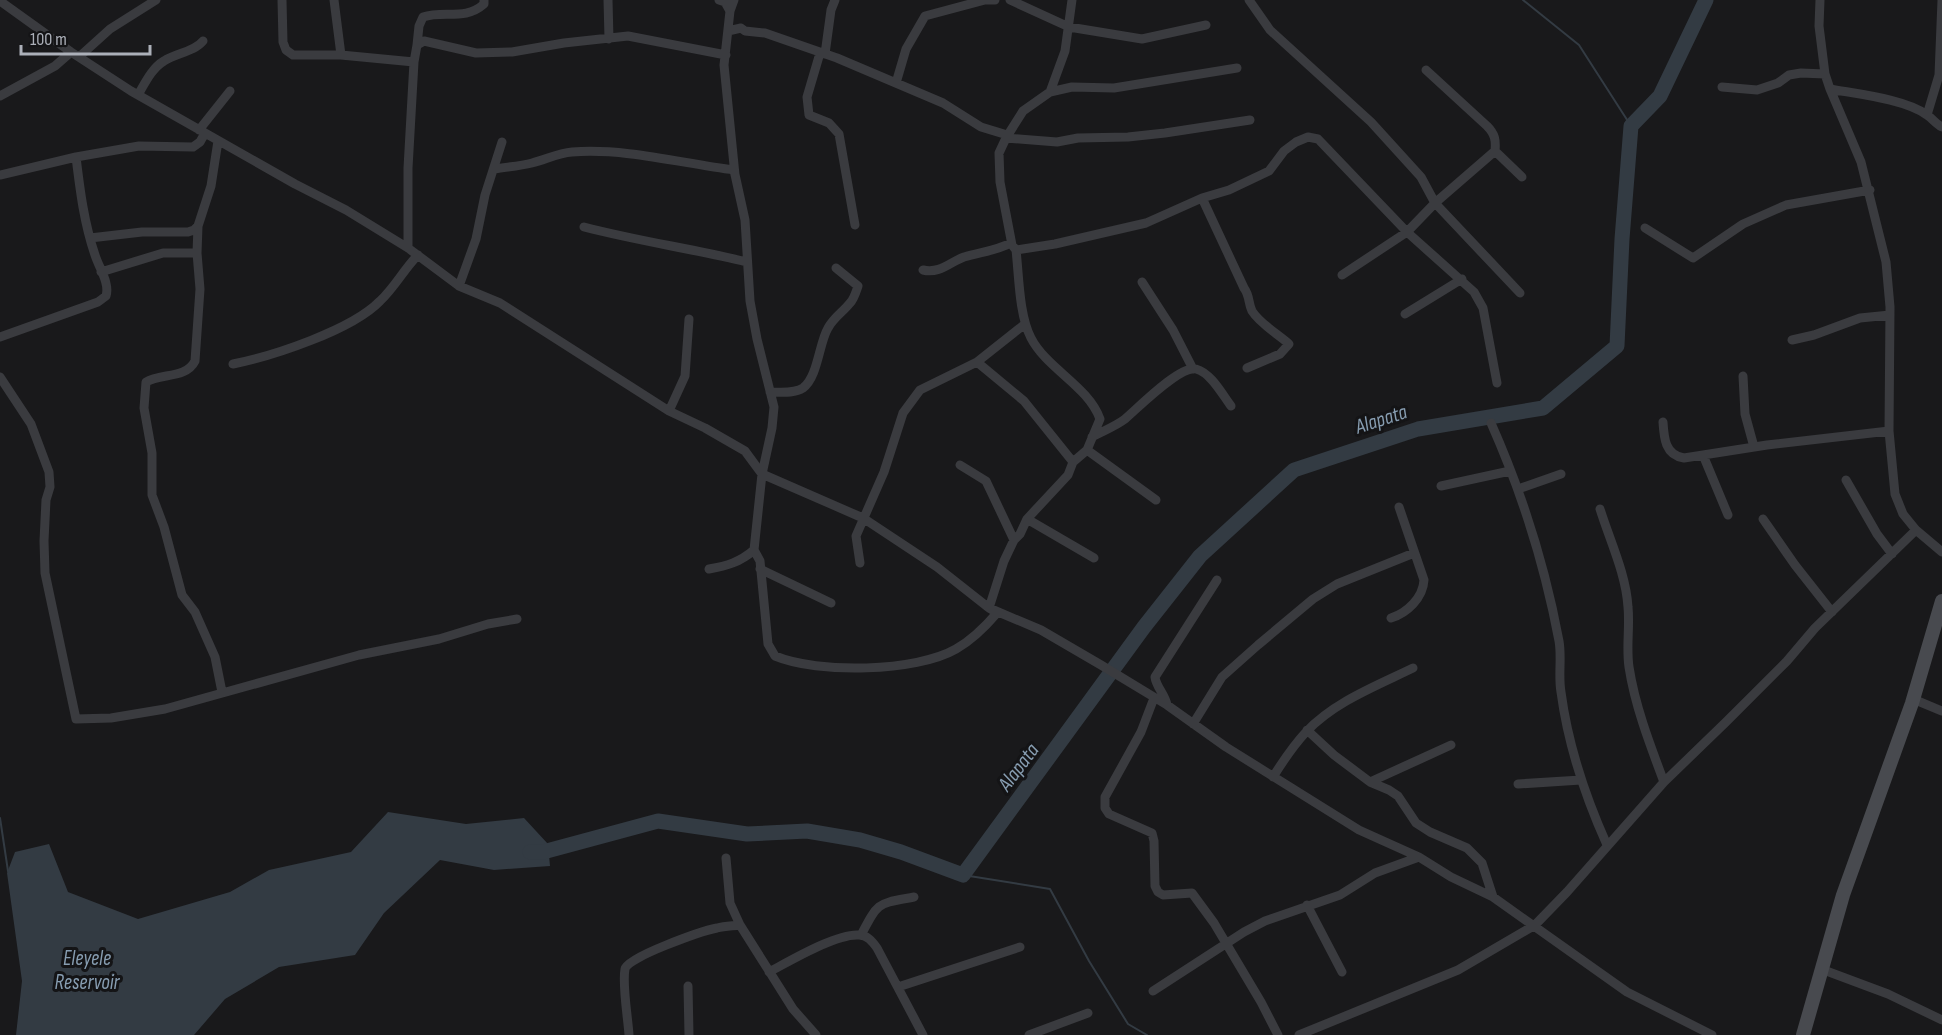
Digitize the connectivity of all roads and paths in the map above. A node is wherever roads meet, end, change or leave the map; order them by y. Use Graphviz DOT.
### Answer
graph roads {
  1 [pos="5,0"];
  2 [pos="156,0"];
  3 [pos="282,0"];
  4 [pos="334,0"];
  5 [pos="484,0"];
  6 [pos="608,0"];
  7 [pos="718,0"];
  8 [pos="734,0"];
  9 [pos="835,0"];
  10 [pos="995,0"];
  11 [pos="1010,0"];
  12 [pos="1072,0"];
  13 [pos="1250,0"];
  14 [pos="1820,0"];
  15 [pos="1942,0"];
  16 [pos="0,1"];
  17 [pos="730,11"];
  18 [pos="1206,26"];
  19 [pos="1069,27"];
  20 [pos="728,31"];
  21 [pos="609,39"];
  22 [pos="202,41"];
  23 [pos="417,45"];
  24 [pos="822,54"];
  25 [pos="75,55"];
  26 [pos="726,55"];
  27 [pos="340,56"];
  28 [pos="414,62"];
  29 [pos="1238,68"];
  30 [pos="1426,70"];
  31 [pos="1825,74"];
  32 [pos="896,83"];
  33 [pos="1722,87"];
  34 [pos="1830,89"];
  35 [pos="230,91"];
  36 [pos="1050,92"];
  37 [pos="138,95"];
  38 [pos="0,96"];
  39 [pos="1927,115"];
  40 [pos="1250,120"];
  41 [pos="1942,128"];
  42 [pos="202,132"];
  43 [pos="1006,138"];
  44 [pos="218,141"];
  45 [pos="502,141"];
  46 [pos="1495,151"];
  47 [pos="76,157"];
  48 [pos="495,169"];
  49 [pos="0,175"];
  50 [pos="1522,177"];
  51 [pos="736,186"];
  52 [pos="1870,190"];
  53 [pos="1202,198"];
  54 [pos="1434,203"];
  55 [pos="198,225"];
  56 [pos="855,225"];
  57 [pos="584,227"];
  58 [pos="1645,228"];
  59 [pos="1407,232"];
  60 [pos="90,238"];
  61 [pos="408,248"];
  62 [pos="1014,248"];
  63 [pos="197,253"];
  64 [pos="418,255"];
  65 [pos="747,262"];
  66 [pos="836,268"];
  67 [pos="923,270"];
  68 [pos="101,272"];
  69 [pos="1342,275"];
  70 [pos="1462,279"];
  71 [pos="1142,282"];
  72 [pos="459,286"];
  73 [pos="1520,293"];
  74 [pos="1405,314"];
  75 [pos="1890,315"];
  76 [pos="689,319"];
  77 [pos="1025,324"];
  78 [pos="0,337"];
  79 [pos="1792,340"];
  80 [pos="977,362"];
  81 [pos="233,364"];
  82 [pos="1247,368"];
  83 [pos="1193,369"];
  84 [pos="1743,376"];
  85 [pos="0,377"];
  86 [pos="1497,383"];
  87 [pos="770,392"];
  88 [pos="1231,406"];
  89 [pos="669,411"];
  90 [pos="1663,422"];
  91 [pos="1491,423"];
  92 [pos="1889,431"];
  93 [pos="1091,437"];
  94 [pos="1754,447"];
  95 [pos="1087,450"];
  96 [pos="1703,455"];
  97 [pos="1073,462"];
  98 [pos="960,465"];
  99 [pos="1510,471"];
  100 [pos="762,474"];
  101 [pos="1561,474"];
  102 [pos="1846,480"];
  103 [pos="1441,486"];
  104 [pos="1518,489"];
  105 [pos="1156,500"];
  106 [pos="1399,507"];
  107 [pos="1599,509"];
  108 [pos="1728,515"];
  109 [pos="863,518"];
  110 [pos="1027,519"];
  111 [pos="1763,519"];
  112 [pos="1916,530"];
  113 [pos="1014,540"];
  114 [pos="754,550"];
  115 [pos="1942,552"];
  116 [pos="1414,554"];
  117 [pos="1892,554"];
  118 [pos="1094,558"];
  119 [pos="860,563"];
  120 [pos="709,569"];
  121 [pos="760,569"];
  122 [pos="1217,580"];
  123 [pos="1942,601"];
  124 [pos="831,603"];
  125 [pos="988,608"];
  126 [pos="1832,612"];
  127 [pos="1391,618"];
  128 [pos="517,619"];
  129 [pos="1413,668"];
  130 [pos="222,692"];
  131 [pos="1154,698"];
  132 [pos="1913,699"];
  133 [pos="1167,705"];
  134 [pos="1942,711"];
  135 [pos="1193,724"];
  136 [pos="1307,730"];
  137 [pos="1451,745"];
  138 [pos="1273,777"];
  139 [pos="1581,780"];
  140 [pos="1370,782"];
  141 [pos="1664,782"];
  142 [pos="1518,784"];
  143 [pos="1607,845"];
  144 [pos="1419,857"];
  145 [pos="726,858"];
  146 [pos="914,897"];
  147 [pos="1493,897"];
  148 [pos="1307,905"];
  149 [pos="740,925"];
  150 [pos="1535,925"];
  151 [pos="861,934"];
  152 [pos="1225,943"];
  153 [pos="1020,946"];
  154 [pos="1821,969"];
  155 [pos="769,972"];
  156 [pos="1342,972"];
  157 [pos="687,986"];
  158 [pos="898,987"];
  159 [pos="1153,991"];
  160 [pos="1088,1014"];
  161 [pos="1942,1020"];
  162 [pos="1049,1032"];
  163 [pos="629,1035"];
  164 [pos="689,1035"];
  165 [pos="816,1035"];
  166 [pos="923,1035"];
  167 [pos="1029,1035"];
  168 [pos="1278,1035"];
  169 [pos="1299,1035"];
  170 [pos="1712,1035"];
  171 [pos="1803,1035"];
  1 -- 16 [label="street"];
  2 -- 25 [label="street"];
  3 -- 27 [label="street"];
  4 -- 27 [label="street"];
  5 -- 23 [label="street"];
  6 -- 21 [label="street"];
  7 -- 17 [label="street"];
  8 -- 17 [label="street"];
  9 -- 24 [label="street"];
  10 -- 32 [label="street"];
  11 -- 19 [label="street"];
  12 -- 19 [label="street"];
  13 -- 54 [label="street"];
  14 -- 31 [label="street"];
  15 -- 39 [label="street"];
  16 -- 25 [label="street"];
  17 -- 20 [label="street"];
  18 -- 19 [label="street"];
  19 -- 36 [label="street"];
  20 -- 24 [label="street"];
  20 -- 26 [label="street"];
  21 -- 23 [label="street"];
  21 -- 26 [label="street"];
  22 -- 37 [label="street"];
  23 -- 28 [label="street"];
  24 -- 32 [label="street"];
  24 -- 56 [label="street"];
  25 -- 37 [label="street"];
  25 -- 38 [label="street"];
  26 -- 51 [label="street"];
  27 -- 28 [label="street"];
  28 -- 61 [label="street"];
  29 -- 36 [label="street"];
  30 -- 46 [label="street"];
  31 -- 33 [label="street"];
  31 -- 34 [label="street"];
  32 -- 43 [label="street"];
  34 -- 39 [label="street"];
  34 -- 52 [label="street"];
  35 -- 42 [label="street"];
  36 -- 43 [label="street"];
  37 -- 42 [label="street"];
  39 -- 41 [label="street"];
  40 -- 43 [label="street"];
  42 -- 44 [label="street"];
  42 -- 47 [label="street"];
  43 -- 62 [label="street"];
  44 -- 55 [label="street"];
  44 -- 61 [label="street"];
  45 -- 48 [label="street"];
  46 -- 50 [label="street"];
  46 -- 54 [label="street"];
  47 -- 49 [label="street"];
  47 -- 60 [label="street"];
  48 -- 51 [label="street"];
  48 -- 72 [label="street"];
  51 -- 65 [label="street"];
  52 -- 58 [label="street"];
  52 -- 75 [label="street"];
  53 -- 59 [label="street"];
  53 -- 62 [label="street"];
  53 -- 82 [label="street"];
  54 -- 59 [label="street"];
  54 -- 73 [label="street"];
  55 -- 60 [label="street"];
  55 -- 63 [label="street"];
  57 -- 65 [label="street"];
  59 -- 69 [label="street"];
  59 -- 70 [label="street"];
  60 -- 68 [label="street"];
  61 -- 64 [label="street"];
  62 -- 67 [label="street"];
  62 -- 77 [label="street"];
  63 -- 68 [label="street"];
  63 -- 130 [label="street"];
  64 -- 72 [label="street"];
  64 -- 81 [label="street"];
  65 -- 87 [label="street"];
  66 -- 87 [label="street"];
  68 -- 78 [label="street"];
  70 -- 74 [label="street"];
  70 -- 86 [label="street"];
  71 -- 83 [label="street"];
  72 -- 89 [label="street"];
  75 -- 79 [label="street"];
  75 -- 92 [label="street"];
  76 -- 89 [label="street"];
  77 -- 80 [label="street"];
  77 -- 93 [label="street"];
  80 -- 97 [label="street"];
  80 -- 109 [label="street"];
  83 -- 88 [label="street"];
  83 -- 93 [label="street"];
  84 -- 94 [label="street"];
  85 -- 130 [label="street"];
  87 -- 100 [label="street"];
  89 -- 100 [label="street"];
  90 -- 96 [label="street"];
  91 -- 99 [label="street"];
  92 -- 94 [label="street"];
  92 -- 112 [label="street"];
  93 -- 95 [label="street"];
  94 -- 96 [label="street"];
  95 -- 97 [label="street"];
  95 -- 105 [label="street"];
  96 -- 108 [label="street"];
  97 -- 110 [label="street"];
  98 -- 113 [label="street"];
  99 -- 103 [label="street"];
  99 -- 104 [label="street"];
  100 -- 109 [label="street"];
  100 -- 114 [label="street"];
  101 -- 104 [label="street"];
  102 -- 117 [label="street"];
  104 -- 139 [label="street"];
  106 -- 116 [label="street"];
  107 -- 141 [label="street"];
  109 -- 119 [label="street"];
  109 -- 125 [label="street"];
  110 -- 113 [label="street"];
  110 -- 118 [label="street"];
  111 -- 126 [label="street"];
  112 -- 115 [label="street"];
  112 -- 117 [label="street"];
  113 -- 125 [label="street"];
  114 -- 120 [label="street"];
  114 -- 121 [label="street"];
  116 -- 127 [label="street"];
  116 -- 135 [label="street"];
  117 -- 126 [label="street"];
  121 -- 124 [label="street"];
  121 -- 125 [label="street"];
  122 -- 133 [label="street"];
  123 -- 132 [label="main road"];
  125 -- 131 [label="street"];
  126 -- 141 [label="street"];
  128 -- 130 [label="street"];
  129 -- 136 [label="street"];
  131 -- 133 [label="street"];
  131 -- 152 [label="street"];
  132 -- 134 [label="street"];
  132 -- 154 [label="main road"];
  133 -- 135 [label="street"];
  135 -- 138 [label="street"];
  136 -- 138 [label="street"];
  136 -- 140 [label="street"];
  137 -- 140 [label="street"];
  138 -- 144 [label="street"];
  139 -- 142 [label="street"];
  139 -- 143 [label="street"];
  140 -- 147 [label="street"];
  141 -- 143 [label="street"];
  143 -- 150 [label="street"];
  144 -- 147 [label="street"];
  144 -- 148 [label="street"];
  145 -- 149 [label="street"];
  146 -- 151 [label="street"];
  147 -- 150 [label="street"];
  148 -- 152 [label="street"];
  148 -- 156 [label="street"];
  149 -- 155 [label="street"];
  149 -- 163 [label="street"];
  150 -- 169 [label="street"];
  150 -- 170 [label="street"];
  151 -- 155 [label="street"];
  151 -- 158 [label="street"];
  152 -- 159 [label="street"];
  152 -- 168 [label="street"];
  153 -- 158 [label="street"];
  154 -- 161 [label="street"];
  154 -- 171 [label="main road"];
  155 -- 165 [label="street"];
  157 -- 164 [label="street"];
  158 -- 166 [label="street"];
  160 -- 162 [label="street"];
  162 -- 167 [label="street"];
}
